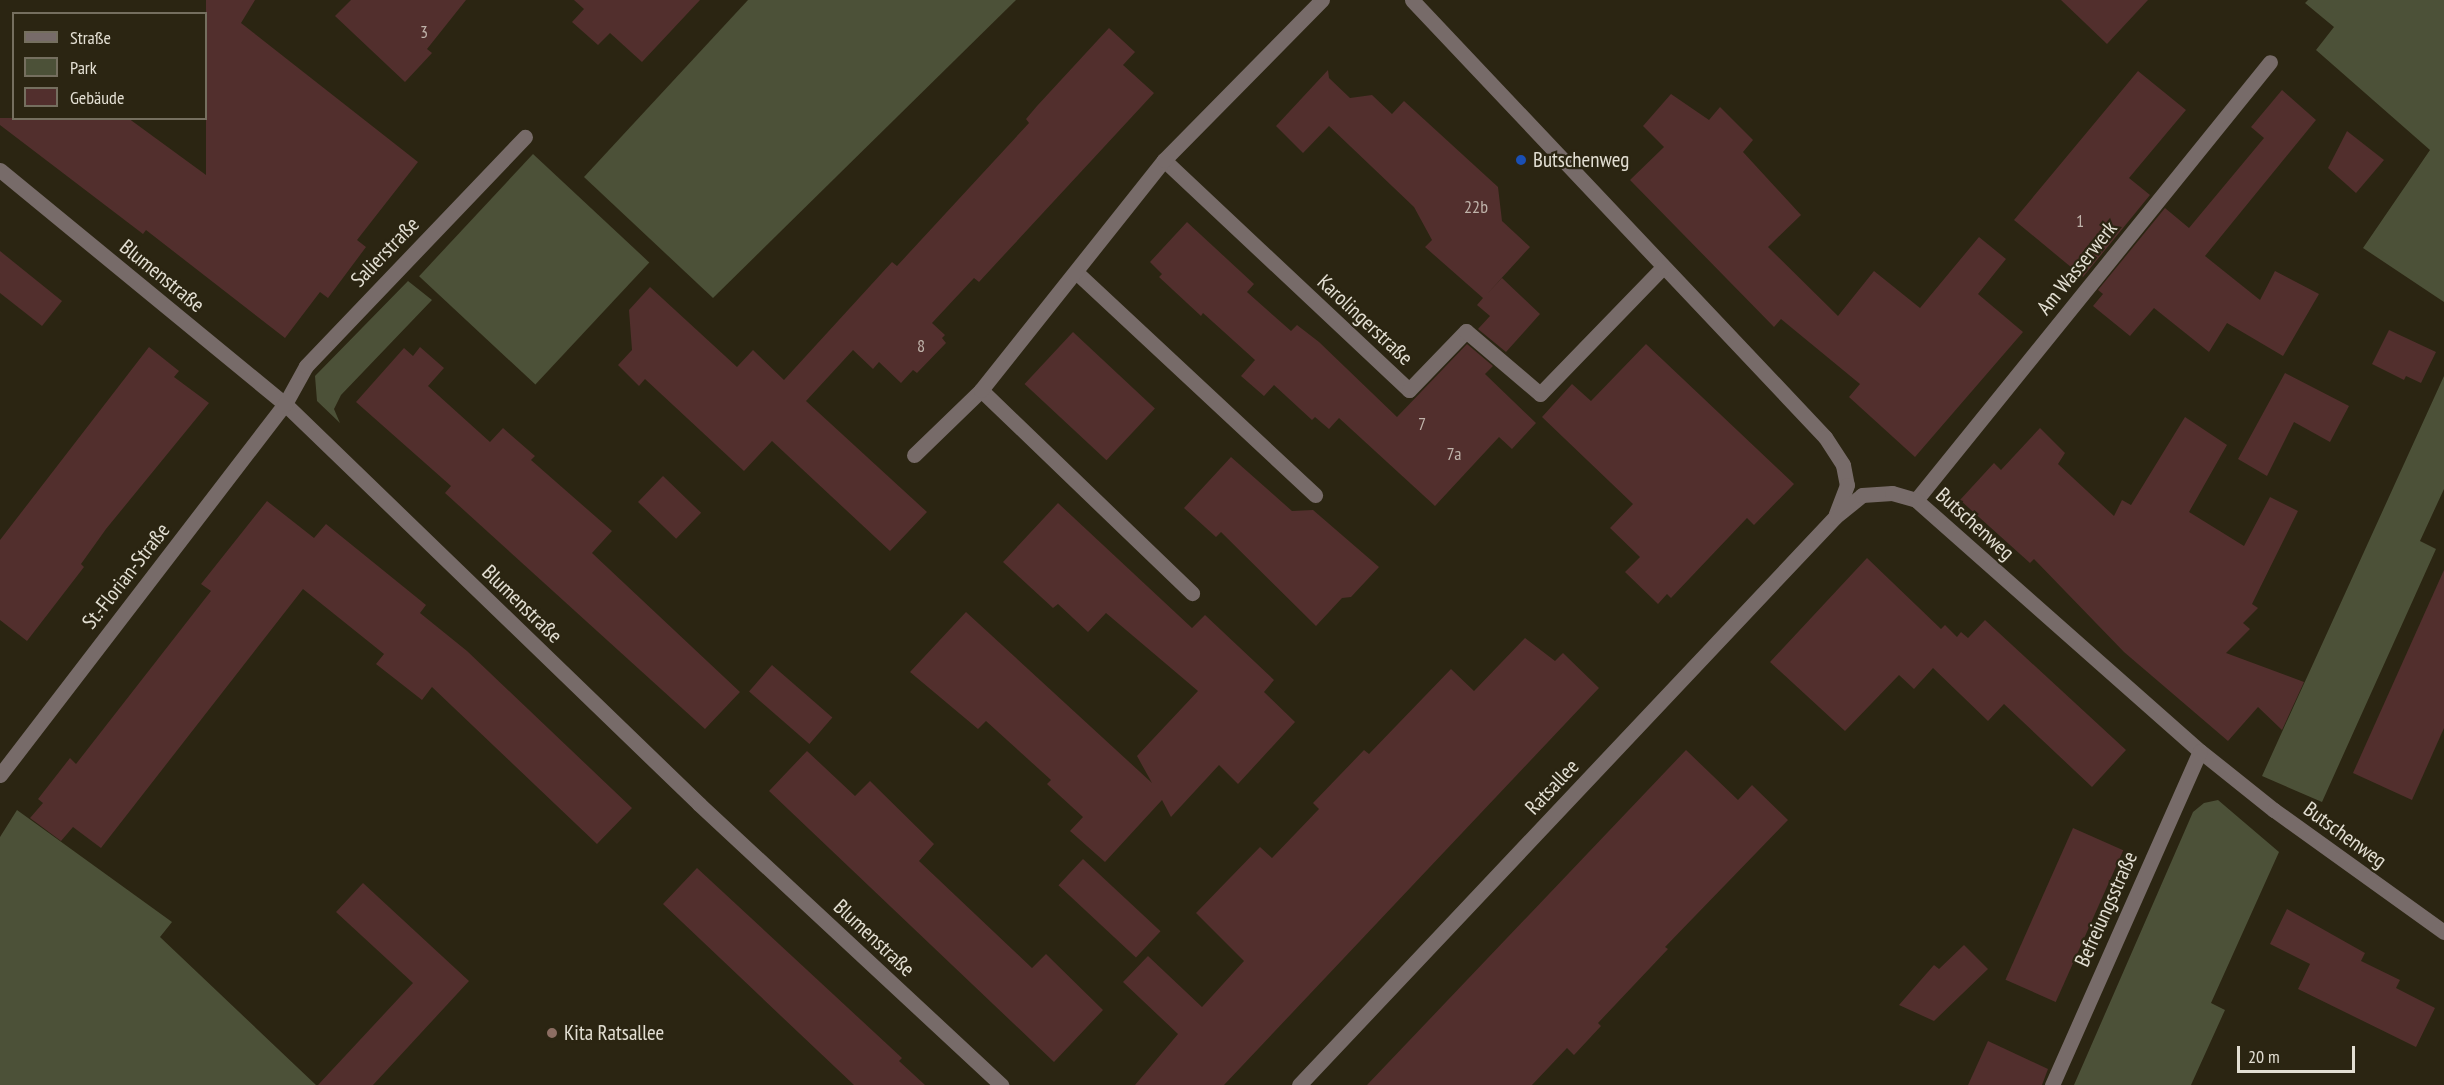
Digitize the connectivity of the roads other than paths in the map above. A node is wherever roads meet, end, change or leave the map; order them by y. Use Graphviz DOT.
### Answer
graph roads {
  1 [pos="1322,0"];
  2 [pos="1412,0"];
  3 [pos="2270,62"];
  4 [pos="525,137"];
  5 [pos="1164,160"];
  6 [pos="0,170"];
  7 [pos="1663,267"];
  8 [pos="1076,272"];
  9 [pos="981,390"];
  10 [pos="285,404"];
  11 [pos="914,455"];
  12 [pos="1315,495"];
  13 [pos="1916,500"];
  14 [pos="1835,517"];
  15 [pos="1192,593"];
  16 [pos="2200,751"];
  17 [pos="0,775"];
  18 [pos="2444,932"];
  19 [pos="1001,1085"];
  20 [pos="1299,1085"];
  21 [pos="2052,1085"];
  1 -- 5 [label="street"];
  2 -- 7 [label="street"];
  3 -- 13 [label="street, Am Wasserwerk"];
  4 -- 10 [label="street, Salierstraße"];
  5 -- 7 [label="street, Karolingerstraße"];
  5 -- 8 [label="street"];
  6 -- 10 [label="street, Blumenstraße"];
  7 -- 14 [label="street"];
  8 -- 9 [label="street"];
  8 -- 12 [label="street"];
  9 -- 11 [label="street"];
  9 -- 15 [label="street"];
  10 -- 17 [label="street, St.-Florian-Straße"];
  10 -- 19 [label="street, Blumenstraße"];
  13 -- 14 [label="street, Butschenweg"];
  13 -- 16 [label="street, Butschenweg"];
  14 -- 20 [label="street, Ratsallee"];
  16 -- 18 [label="street, Butschenweg"];
  16 -- 21 [label="street, Befreiungsstraße"];
}
